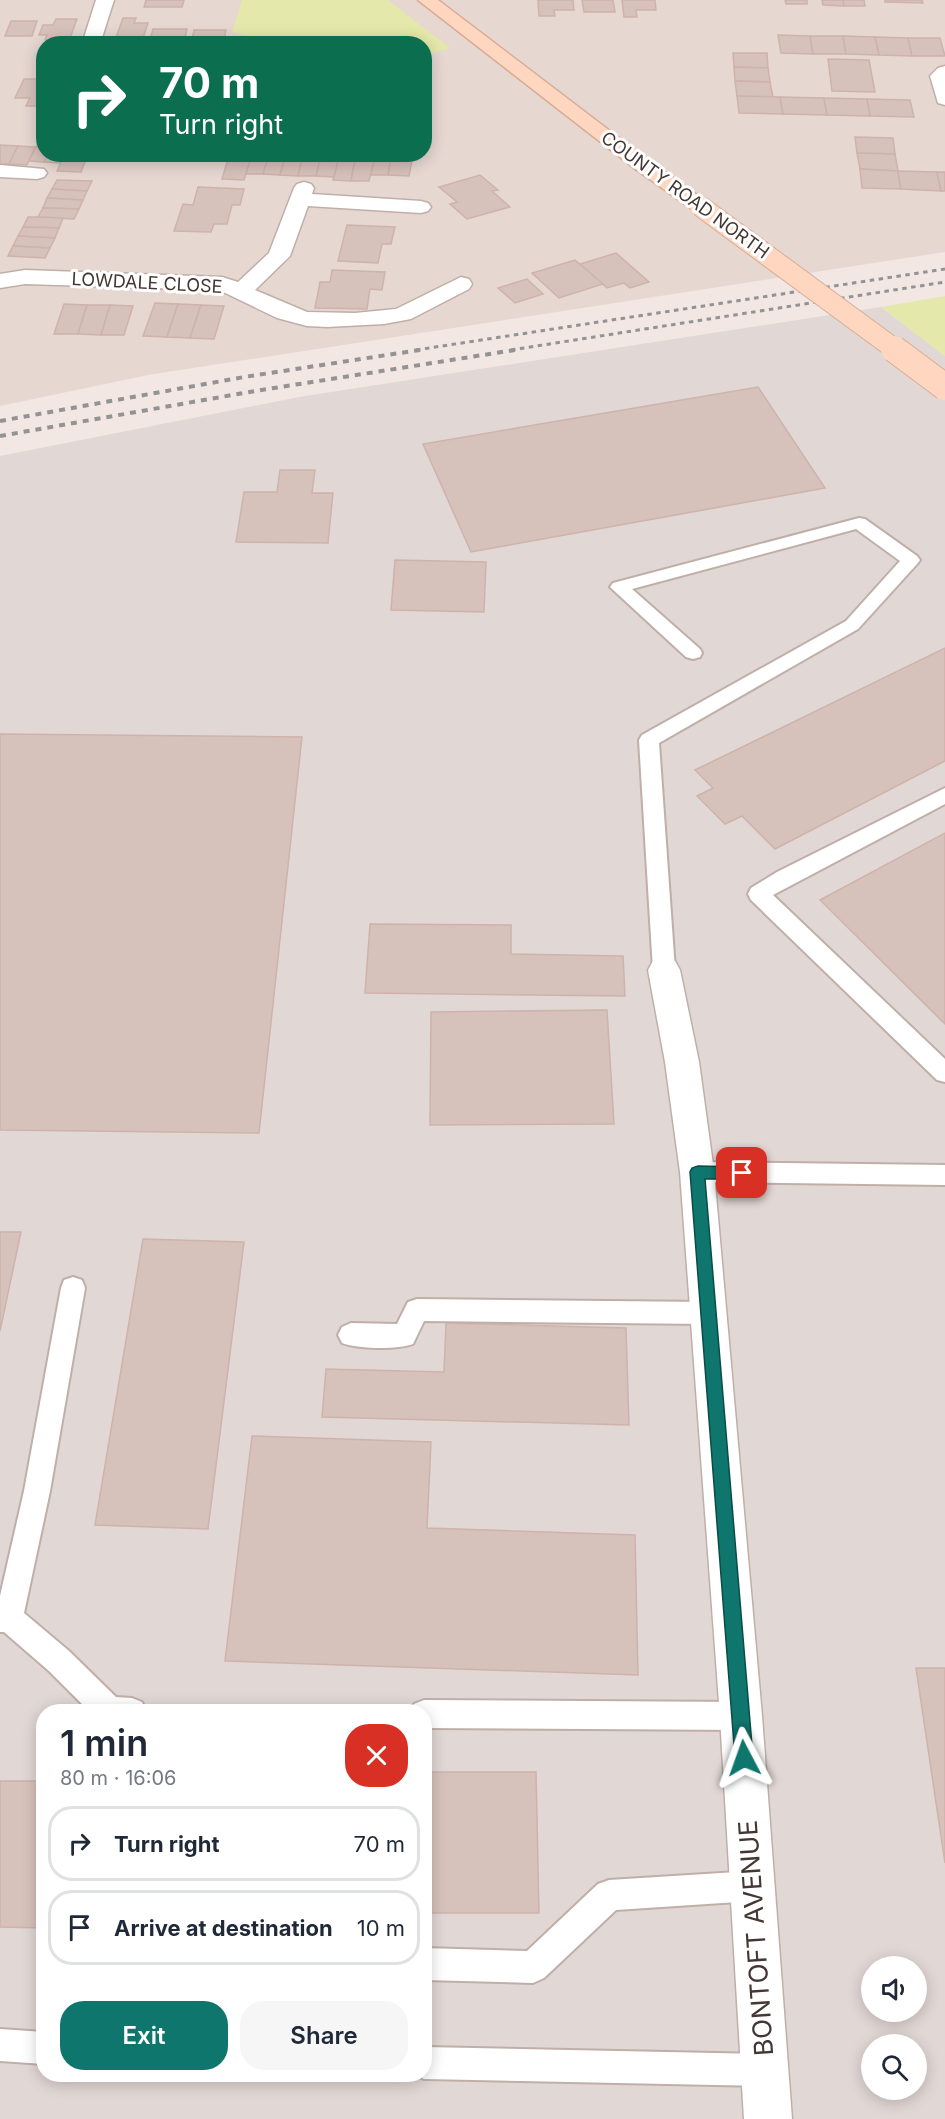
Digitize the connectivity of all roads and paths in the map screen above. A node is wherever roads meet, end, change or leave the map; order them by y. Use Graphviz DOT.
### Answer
graph roads {
  1 [pos="105,0"];
  2 [pos="427,0"];
  3 [pos="94,36"];
  4 [pos="945,72"];
  5 [pos="945,99"];
  6 [pos="0,171"];
  7 [pos="37,173"];
  8 [pos="421,207"];
  9 [pos="0,281"];
  10 [pos="461,284"];
  11 [pos="241,291"];
  12 [pos="945,387"];
  13 [pos="693,653"];
  14 [pos="945,795"];
  15 [pos="664,970"];
  16 [pos="945,1073"];
  17 [pos="698,1172"];
  18 [pos="945,1175"];
  19 [pos="73,1288"];
  20 [pos="707,1313"];
  21 [pos="351,1335"];
  22 [pos="5,1618"];
  23 [pos="103,1704"];
  24 [pos="432,1714"];
  25 [pos="741,1716"];
  26 [pos="753,1886"];
  27 [pos="432,1964"];
  28 [pos="0,2045"];
  29 [pos="36,2047"];
  30 [pos="432,2063"];
  31 [pos="764,2070"];
  32 [pos="768,2119"];
  1 -- 3 [label="street"];
  2 -- 12 [label="street, COUNTY ROAD NORTH, bridge"];
  4 -- 5 [label="street"];
  6 -- 7 [label="street"];
  8 -- 11 [label="street"];
  9 -- 11 [label="street, LOWDALE CLOSE"];
  10 -- 11 [label="street, LOWDALE CLOSE"];
  13 -- 15 [label="lane"];
  14 -- 16 [label="lane"];
  15 -- 17 [label="street, BONTOFT AVENUE"];
  17 -- 18 [label="lane"];
  17 -- 20 [label="street, BONTOFT AVENUE"];
  19 -- 22 [label="lane"];
  20 -- 21 [label="lane"];
  20 -- 25 [label="street, BONTOFT AVENUE"];
  22 -- 23 [label="lane"];
  24 -- 25 [label="lane"];
  25 -- 26 [label="street, BONTOFT AVENUE"];
  26 -- 27 [label="lane"];
  26 -- 31 [label="street, BONTOFT AVENUE"];
  28 -- 29 [label="lane"];
  30 -- 31 [label="lane"];
  31 -- 32 [label="street, BONTOFT AVENUE"];
}
